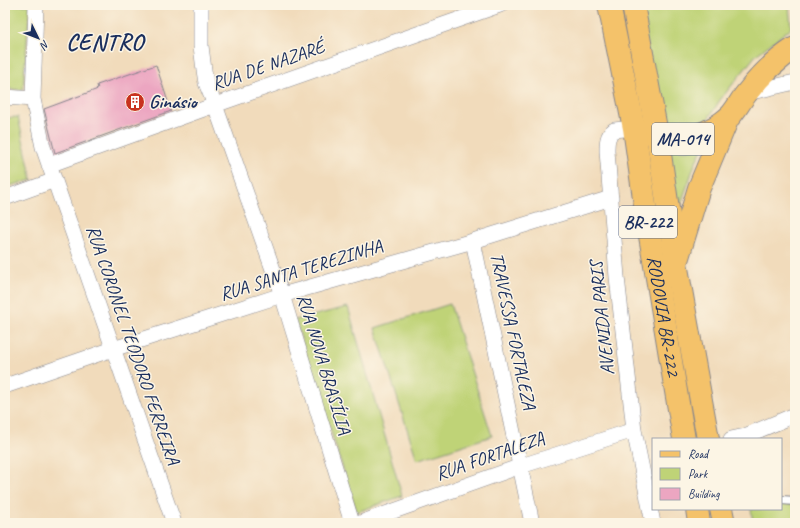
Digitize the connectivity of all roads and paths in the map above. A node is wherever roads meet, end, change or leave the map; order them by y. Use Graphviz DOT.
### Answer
graph roads {
  1 [pos="36,5"];
  2 [pos="201,5"];
  3 [pos="500,5"];
  4 [pos="609,5"];
  5 [pos="633,5"];
  6 [pos="795,48"];
  7 [pos="795,82"];
  8 [pos="747,93"];
  9 [pos="5,97"];
  10 [pos="33,99"];
  11 [pos="215,105"];
  12 [pos="728,118"];
  13 [pos="634,128"];
  14 [pos="657,134"];
  15 [pos="49,166"];
  16 [pos="55,180"];
  17 [pos="5,198"];
  18 [pos="610,198"];
  19 [pos="473,241"];
  20 [pos="676,264"];
  21 [pos="282,295"];
  22 [pos="114,349"];
  23 [pos="5,386"];
  24 [pos="795,415"];
  25 [pos="634,430"];
  26 [pos="684,438"];
  27 [pos="708,438"];
  28 [pos="741,438"];
  29 [pos="521,466"];
  30 [pos="782,500"];
  31 [pos="795,501"];
  32 [pos="697,510"];
  33 [pos="721,510"];
  34 [pos="174,523"];
  35 [pos="352,523"];
  36 [pos="360,523"];
  37 [pos="532,523"];
  38 [pos="653,523"];
  39 [pos="699,523"];
  40 [pos="724,523"];
  1 -- 10 [label="street, RUA CORONEL TEODORO FERREIRA"];
  2 -- 11 [label="street, RUA NOVA BRASÍLIA"];
  3 -- 11 [label="street, RUA DE NAZARÉ"];
  4 -- 13 [label="main road, RODOVIA BR-222 / BR-222"];
  5 -- 14 [label="main road, RODOVIA BR-222 / BR-222"];
  6 -- 8 [label="main road, MA-014"];
  7 -- 8 [label="street"];
  8 -- 12 [label="main road, MA-014"];
  9 -- 10 [label="street"];
  10 -- 15 [label="street, RUA CORONEL TEODORO FERREIRA"];
  11 -- 15 [label="street, RUA DE NAZARÉ"];
  11 -- 21 [label="street, RUA NOVA BRASÍLIA"];
  12 -- 14 [label="main road, MA-014"];
  12 -- 20 [label="main road, MA-014"];
  13 -- 14 [label="main road, MA-014"];
  13 -- 18 [label="street, AVENIDA PARIS"];
  13 -- 26 [label="main road, RODOVIA BR-222 / BR-222"];
  14 -- 20 [label="main road, RODOVIA BR-222 / BR-222"];
  15 -- 16 [label="street, RUA CORONEL TEODORO FERREIRA"];
  16 -- 17 [label="street"];
  16 -- 22 [label="street, RUA CORONEL TEODORO FERREIRA"];
  18 -- 19 [label="street, RUA SANTA TEREZINHA"];
  18 -- 25 [label="street, AVENIDA PARIS"];
  19 -- 21 [label="street, RUA SANTA TEREZINHA"];
  19 -- 29 [label="street, TRAVESSA FORTALEZA"];
  20 -- 27 [label="main road, RODOVIA BR-222 / BR-222"];
  21 -- 22 [label="street, RUA SANTA TEREZINHA"];
  21 -- 35 [label="street, RUA NOVA BRASÍLIA"];
  22 -- 23 [label="street, RUA SANTA TEREZINHA"];
  22 -- 34 [label="street, RUA CORONEL TEODORO FERREIRA"];
  24 -- 28 [label="street"];
  25 -- 29 [label="street, RUA FORTALEZA"];
  25 -- 38 [label="street, AVENIDA PARIS"];
  29 -- 36 [label="street, RUA FORTALEZA"];
  29 -- 37 [label="street, TRAVESSA FORTALEZA"];
  30 -- 31 [label="lane"];
  32 -- 39 [label="main road"];
  33 -- 40 [label="main road"];
}
